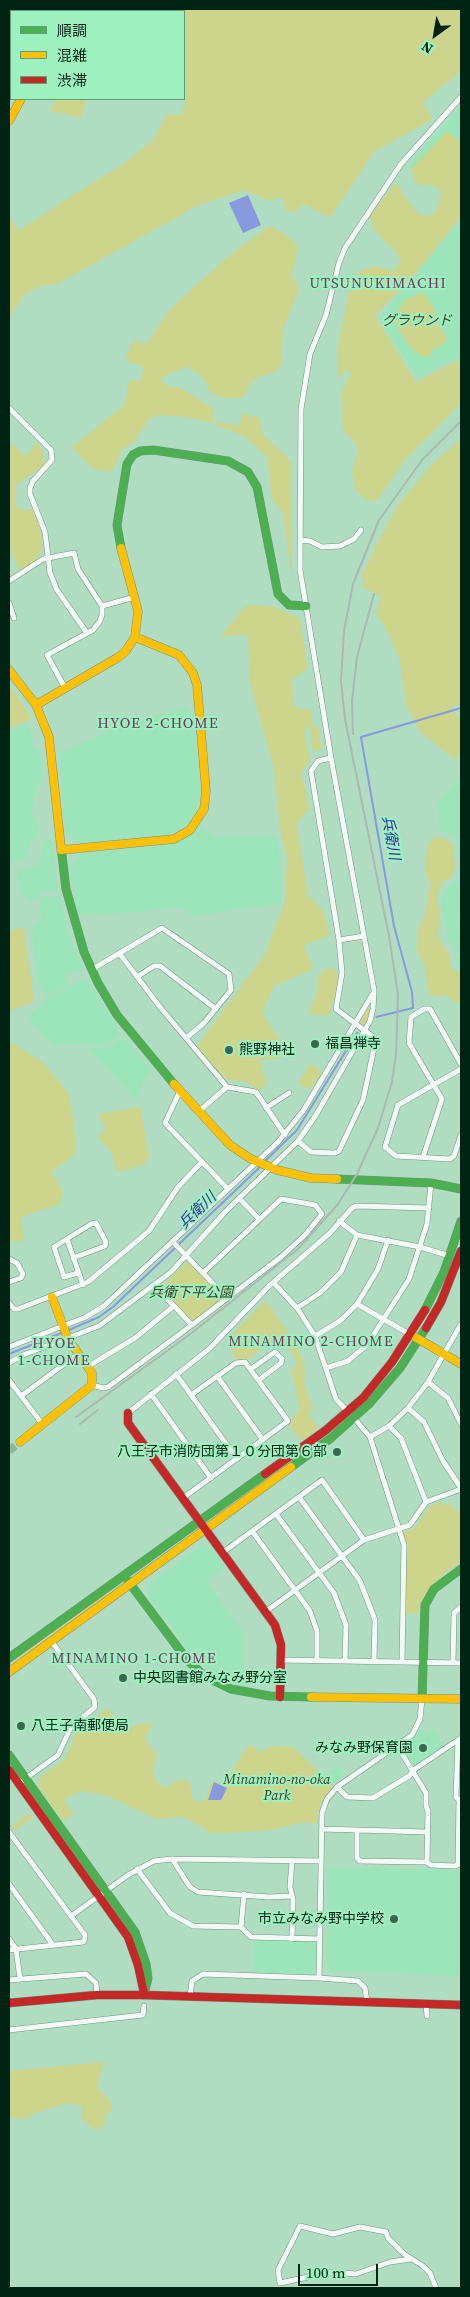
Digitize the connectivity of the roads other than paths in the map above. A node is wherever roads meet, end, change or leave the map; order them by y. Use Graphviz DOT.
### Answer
graph roads {
  1 [pos="461,96"];
  2 [pos="20,100"];
  3 [pos="9,121"];
  4 [pos="9,408"];
  5 [pos="361,530"];
  6 [pos="300,540"];
  7 [pos="47,557"];
  8 [pos="9,581"];
  9 [pos="135,597"];
  10 [pos="9,603"];
  11 [pos="102,606"];
  12 [pos="306,606"];
  13 [pos="14,618"];
  14 [pos="87,633"];
  15 [pos="135,637"];
  16 [pos="9,670"];
  17 [pos="65,688"];
  18 [pos="36,705"];
  19 [pos="331,758"];
  20 [pos="60,850"];
  21 [pos="364,936"];
  22 [pos="339,940"];
  23 [pos="119,953"];
  24 [pos="91,970"];
  25 [pos="138,977"];
  26 [pos="374,990"];
  27 [pos="216,1009"];
  28 [pos="361,1028"];
  29 [pos="186,1038"];
  30 [pos="461,1064"];
  31 [pos="461,1069"];
  32 [pos="434,1085"];
  33 [pos="227,1087"];
  34 [pos="180,1091"];
  35 [pos="288,1093"];
  36 [pos="312,1098"];
  37 [pos="320,1103"];
  38 [pos="266,1108"];
  39 [pos="198,1112"];
  40 [pos="285,1135"];
  41 [pos="461,1135"];
  42 [pos="298,1141"];
  43 [pos="423,1157"];
  44 [pos="202,1162"];
  45 [pos="263,1165"];
  46 [pos="431,1183"];
  47 [pos="228,1189"];
  48 [pos="461,1189"];
  49 [pos="239,1198"];
  50 [pos="429,1208"];
  51 [pos="259,1219"];
  52 [pos="339,1221"];
  53 [pos="461,1221"];
  54 [pos="357,1235"];
  55 [pos="67,1239"];
  56 [pos="388,1240"];
  57 [pos="173,1243"];
  58 [pos="420,1246"];
  59 [pos="461,1251"];
  60 [pos="186,1256"];
  61 [pos="450,1256"];
  62 [pos="9,1258"];
  63 [pos="73,1258"];
  64 [pos="460,1259"];
  65 [pos="78,1273"];
  66 [pos="203,1273"];
  67 [pos="9,1282"];
  68 [pos="274,1283"];
  69 [pos="83,1285"];
  70 [pos="155,1286"];
  71 [pos="52,1297"];
  72 [pos="227,1298"];
  73 [pos="9,1303"];
  74 [pos="357,1304"];
  75 [pos="174,1306"];
  76 [pos="297,1308"];
  77 [pos="385,1320"];
  78 [pos="192,1325"];
  79 [pos="461,1325"];
  80 [pos="65,1332"];
  81 [pos="411,1335"];
  82 [pos="315,1336"];
  83 [pos="419,1340"];
  84 [pos="9,1347"];
  85 [pos="78,1354"];
  86 [pos="444,1354"];
  87 [pos="9,1363"];
  88 [pos="461,1364"];
  89 [pos="87,1367"];
  90 [pos="326,1368"];
  91 [pos="251,1369"];
  92 [pos="176,1374"];
  93 [pos="217,1376"];
  94 [pos="9,1380"];
  95 [pos="258,1380"];
  96 [pos="428,1382"];
  97 [pos="92,1385"];
  98 [pos="151,1394"];
  99 [pos="191,1395"];
  100 [pos="21,1396"];
  101 [pos="408,1408"];
  102 [pos="348,1412"];
  103 [pos="128,1413"];
  104 [pos="354,1418"];
  105 [pos="461,1424"];
  106 [pos="43,1425"];
  107 [pos="389,1426"];
  108 [pos="370,1437"];
  109 [pos="263,1440"];
  110 [pos="20,1442"];
  111 [pos="237,1459"];
  112 [pos="211,1478"];
  113 [pos="461,1489"];
  114 [pos="299,1497"];
  115 [pos="183,1498"];
  116 [pos="426,1502"];
  117 [pos="276,1514"];
  118 [pos="200,1521"];
  119 [pos="399,1528"];
  120 [pos="205,1529"];
  121 [pos="252,1531"];
  122 [pos="364,1540"];
  123 [pos="222,1553"];
  124 [pos="342,1556"];
  125 [pos="461,1569"];
  126 [pos="319,1573"];
  127 [pos="124,1576"];
  128 [pos="130,1585"];
  129 [pos="295,1589"];
  130 [pos="461,1607"];
  131 [pos="265,1612"];
  132 [pos="453,1631"];
  133 [pos="461,1631"];
  134 [pos="52,1642"];
  135 [pos="9,1658"];
  136 [pos="281,1660"];
  137 [pos="317,1660"];
  138 [pos="345,1661"];
  139 [pos="374,1661"];
  140 [pos="402,1662"];
  141 [pos="453,1662"];
  142 [pos="422,1663"];
  143 [pos="461,1663"];
  144 [pos="9,1672"];
  145 [pos="280,1696"];
  146 [pos="422,1699"];
  147 [pos="461,1699"];
  148 [pos="460,1739"];
  149 [pos="398,1746"];
  150 [pos="9,1755"];
  151 [pos="459,1768"];
  152 [pos="9,1770"];
  153 [pos="414,1772"];
  154 [pos="26,1779"];
  155 [pos="18,1784"];
  156 [pos="336,1787"];
  157 [pos="460,1800"];
  158 [pos="322,1829"];
  159 [pos="357,1830"];
  160 [pos="9,1832"];
  161 [pos="427,1832"];
  162 [pos="460,1832"];
  163 [pos="172,1859"];
  164 [pos="292,1861"];
  165 [pos="321,1861"];
  166 [pos="427,1862"];
  167 [pos="460,1863"];
  168 [pos="137,1869"];
  169 [pos="9,1884"];
  170 [pos="106,1890"];
  171 [pos="244,1894"];
  172 [pos="99,1895"];
  173 [pos="291,1896"];
  174 [pos="71,1916"];
  175 [pos="241,1927"];
  176 [pos="9,1938"];
  177 [pos="292,1938"];
  178 [pos="320,1939"];
  179 [pos="53,1945"];
  180 [pos="16,1949"];
  181 [pos="9,1950"];
  182 [pos="319,1978"];
  183 [pos="20,1979"];
  184 [pos="9,1980"];
  185 [pos="97,1995"];
  186 [pos="144,1995"];
  187 [pos="190,1996"];
  188 [pos="367,2002"];
  189 [pos="9,2003"];
  190 [pos="426,2004"];
  191 [pos="461,2005"];
  192 [pos="144,2006"];
  193 [pos="427,2016"];
  194 [pos="9,2030"];
  195 [pos="412,2259"];
  196 [pos="436,2288"];
  1 -- 6 [label="street"];
  2 -- 3 [label="main road"];
  4 -- 7 [label="street"];
  5 -- 6 [label="street"];
  6 -- 12 [label="street"];
  7 -- 8 [label="street"];
  7 -- 11 [label="street"];
  7 -- 14 [label="street"];
  9 -- 11 [label="street"];
  9 -- 12 [label="main road"];
  9 -- 15 [label="main road"];
  10 -- 13 [label="street"];
  11 -- 14 [label="street"];
  12 -- 19 [label="street"];
  14 -- 17 [label="street"];
  15 -- 17 [label="main road"];
  15 -- 20 [label="main road"];
  16 -- 18 [label="main road"];
  17 -- 18 [label="main road"];
  18 -- 20 [label="main road"];
  19 -- 21 [label="street"];
  19 -- 22 [label="street"];
  20 -- 24 [label="main road"];
  21 -- 22 [label="street"];
  21 -- 26 [label="street"];
  22 -- 28 [label="street"];
  23 -- 24 [label="street"];
  23 -- 25 [label="street"];
  23 -- 27 [label="street"];
  24 -- 34 [label="main road"];
  25 -- 27 [label="street"];
  25 -- 29 [label="street"];
  26 -- 28 [label="street"];
  26 -- 28 [label="street"];
  27 -- 29 [label="street"];
  28 -- 36 [label="street"];
  28 -- 37 [label="street"];
  28 -- 42 [label="street"];
  29 -- 33 [label="street"];
  30 -- 32 [label="street"];
  31 -- 32 [label="street"];
  32 -- 43 [label="street"];
  32 -- 43 [label="street"];
  33 -- 38 [label="street"];
  33 -- 39 [label="street"];
  34 -- 39 [label="main road"];
  34 -- 44 [label="street"];
  35 -- 38 [label="street"];
  36 -- 37 [label="street"];
  36 -- 40 [label="street"];
  37 -- 42 [label="street"];
  38 -- 40 [label="street"];
  39 -- 45 [label="main road"];
  40 -- 45 [label="street"];
  41 -- 43 [label="street"];
  42 -- 45 [label="street"];
  44 -- 47 [label="street"];
  44 -- 69 [label="street"];
  45 -- 46 [label="main road"];
  45 -- 47 [label="street"];
  45 -- 49 [label="street"];
  46 -- 48 [label="main road"];
  46 -- 50 [label="street"];
  47 -- 57 [label="street"];
  49 -- 51 [label="street"];
  49 -- 60 [label="street"];
  50 -- 52 [label="street"];
  50 -- 58 [label="street"];
  51 -- 66 [label="street"];
  51 -- 72 [label="street"];
  52 -- 54 [label="street"];
  52 -- 68 [label="street"];
  53 -- 61 [label="main road"];
  54 -- 56 [label="street"];
  54 -- 76 [label="street"];
  55 -- 63 [label="street"];
  55 -- 63 [label="street"];
  55 -- 65 [label="street"];
  56 -- 58 [label="street"];
  56 -- 74 [label="street"];
  57 -- 60 [label="street"];
  57 -- 80 [label="street"];
  58 -- 61 [label="street"];
  58 -- 77 [label="street"];
  59 -- 64 [label="main road"];
  60 -- 66 [label="street"];
  60 -- 70 [label="street"];
  61 -- 81 [label="main road"];
  62 -- 67 [label="street"];
  63 -- 65 [label="street"];
  64 -- 83 [label="main road"];
  65 -- 69 [label="street"];
  66 -- 72 [label="street"];
  68 -- 76 [label="street"];
  68 -- 92 [label="street"];
  69 -- 71 [label="street"];
  70 -- 75 [label="street"];
  70 -- 80 [label="street"];
  71 -- 73 [label="street"];
  71 -- 80 [label="main road"];
  72 -- 78 [label="street"];
  74 -- 77 [label="street"];
  74 -- 82 [label="street"];
  75 -- 78 [label="street"];
  75 -- 89 [label="street"];
  76 -- 82 [label="street"];
  77 -- 81 [label="street"];
  77 -- 90 [label="street"];
  78 -- 97 [label="street"];
  79 -- 86 [label="street"];
  80 -- 84 [label="street"];
  80 -- 85 [label="main road"];
  80 -- 87 [label="street"];
  81 -- 83 [label="main road"];
  81 -- 102 [label="main road"];
  82 -- 90 [label="street"];
  83 -- 86 [label="main road"];
  83 -- 104 [label="main road"];
  85 -- 89 [label="main road"];
  85 -- 100 [label="street"];
  86 -- 88 [label="main road"];
  86 -- 96 [label="street"];
  89 -- 97 [label="main road"];
  90 -- 102 [label="street"];
  91 -- 93 [label="street"];
  91 -- 95 [label="street"];
  91 -- 95 [label="street"];
  92 -- 98 [label="street"];
  92 -- 99 [label="street"];
  93 -- 99 [label="street"];
  93 -- 109 [label="street"];
  94 -- 100 [label="street"];
  95 -- 109 [label="street"];
  96 -- 101 [label="street"];
  96 -- 105 [label="street"];
  97 -- 106 [label="main road"];
  98 -- 103 [label="street"];
  98 -- 112 [label="street"];
  99 -- 111 [label="street"];
  100 -- 106 [label="street"];
  101 -- 107 [label="street"];
  101 -- 113 [label="street"];
  102 -- 118 [label="main road"];
  103 -- 115 [label="main road"];
  104 -- 108 [label="street"];
  104 -- 120 [label="main road"];
  106 -- 110 [label="main road"];
  107 -- 108 [label="street"];
  107 -- 116 [label="street"];
  108 -- 119 [label="street"];
  109 -- 111 [label="street"];
  111 -- 112 [label="street"];
  112 -- 115 [label="street"];
  113 -- 116 [label="street"];
  114 -- 117 [label="street"];
  114 -- 122 [label="street"];
  114 -- 124 [label="street"];
  115 -- 118 [label="main road"];
  116 -- 119 [label="street"];
  117 -- 121 [label="street"];
  117 -- 126 [label="street"];
  118 -- 120 [label="main road"];
  118 -- 127 [label="main road"];
  119 -- 122 [label="street"];
  119 -- 140 [label="street"];
  120 -- 123 [label="main road"];
  120 -- 128 [label="main road"];
  121 -- 123 [label="street"];
  121 -- 129 [label="street"];
  122 -- 124 [label="street"];
  123 -- 131 [label="main road"];
  124 -- 126 [label="street"];
  124 -- 139 [label="street"];
  125 -- 142 [label="main road"];
  126 -- 129 [label="street"];
  126 -- 138 [label="street"];
  127 -- 128 [label="main road"];
  127 -- 135 [label="main road"];
  128 -- 134 [label="main road"];
  128 -- 145 [label="main road"];
  129 -- 131 [label="street"];
  129 -- 137 [label="street"];
  130 -- 132 [label="street"];
  131 -- 136 [label="main road"];
  132 -- 133 [label="street"];
  132 -- 141 [label="street"];
  134 -- 144 [label="main road"];
  134 -- 154 [label="street"];
  136 -- 137 [label="street"];
  136 -- 145 [label="main road"];
  137 -- 138 [label="street"];
  138 -- 139 [label="street"];
  139 -- 140 [label="street"];
  140 -- 142 [label="street"];
  141 -- 142 [label="street"];
  141 -- 143 [label="street"];
  142 -- 146 [label="main road"];
  145 -- 146 [label="main road"];
  146 -- 147 [label="main road"];
  146 -- 149 [label="street"];
  148 -- 151 [label="street"];
  148 -- 153 [label="street"];
  149 -- 153 [label="street"];
  149 -- 156 [label="street"];
  150 -- 154 [label="main road"];
  151 -- 157 [label="street"];
  152 -- 155 [label="main road"];
  153 -- 156 [label="street"];
  153 -- 161 [label="street"];
  154 -- 155 [label="street"];
  154 -- 170 [label="main road"];
  155 -- 172 [label="main road"];
  156 -- 158 [label="street"];
  157 -- 162 [label="street"];
  158 -- 159 [label="street"];
  158 -- 165 [label="street"];
  159 -- 161 [label="street"];
  159 -- 166 [label="street"];
  160 -- 174 [label="street"];
  161 -- 166 [label="street"];
  162 -- 167 [label="street"];
  163 -- 164 [label="street"];
  163 -- 168 [label="street"];
  163 -- 171 [label="street"];
  164 -- 165 [label="street"];
  164 -- 173 [label="street"];
  165 -- 178 [label="street"];
  166 -- 167 [label="street"];
  168 -- 170 [label="street"];
  168 -- 175 [label="street"];
  169 -- 179 [label="street"];
  170 -- 172 [label="street"];
  170 -- 186 [label="main road"];
  171 -- 173 [label="street"];
  171 -- 175 [label="street"];
  172 -- 174 [label="street"];
  172 -- 186 [label="main road"];
  173 -- 177 [label="street"];
  174 -- 179 [label="street"];
  175 -- 177 [label="street"];
  176 -- 180 [label="street"];
  177 -- 178 [label="street"];
  178 -- 182 [label="street"];
  179 -- 180 [label="street"];
  180 -- 181 [label="street"];
  180 -- 183 [label="street"];
  182 -- 187 [label="street"];
  182 -- 188 [label="street"];
  183 -- 184 [label="street"];
  183 -- 185 [label="street"];
  185 -- 186 [label="main road"];
  185 -- 189 [label="main road"];
  186 -- 187 [label="main road"];
  187 -- 188 [label="main road"];
  188 -- 190 [label="main road"];
  190 -- 191 [label="main road"];
  190 -- 193 [label="street"];
  192 -- 194 [label="street"];
  195 -- 195 [label="street"];
  195 -- 196 [label="street"];
}
